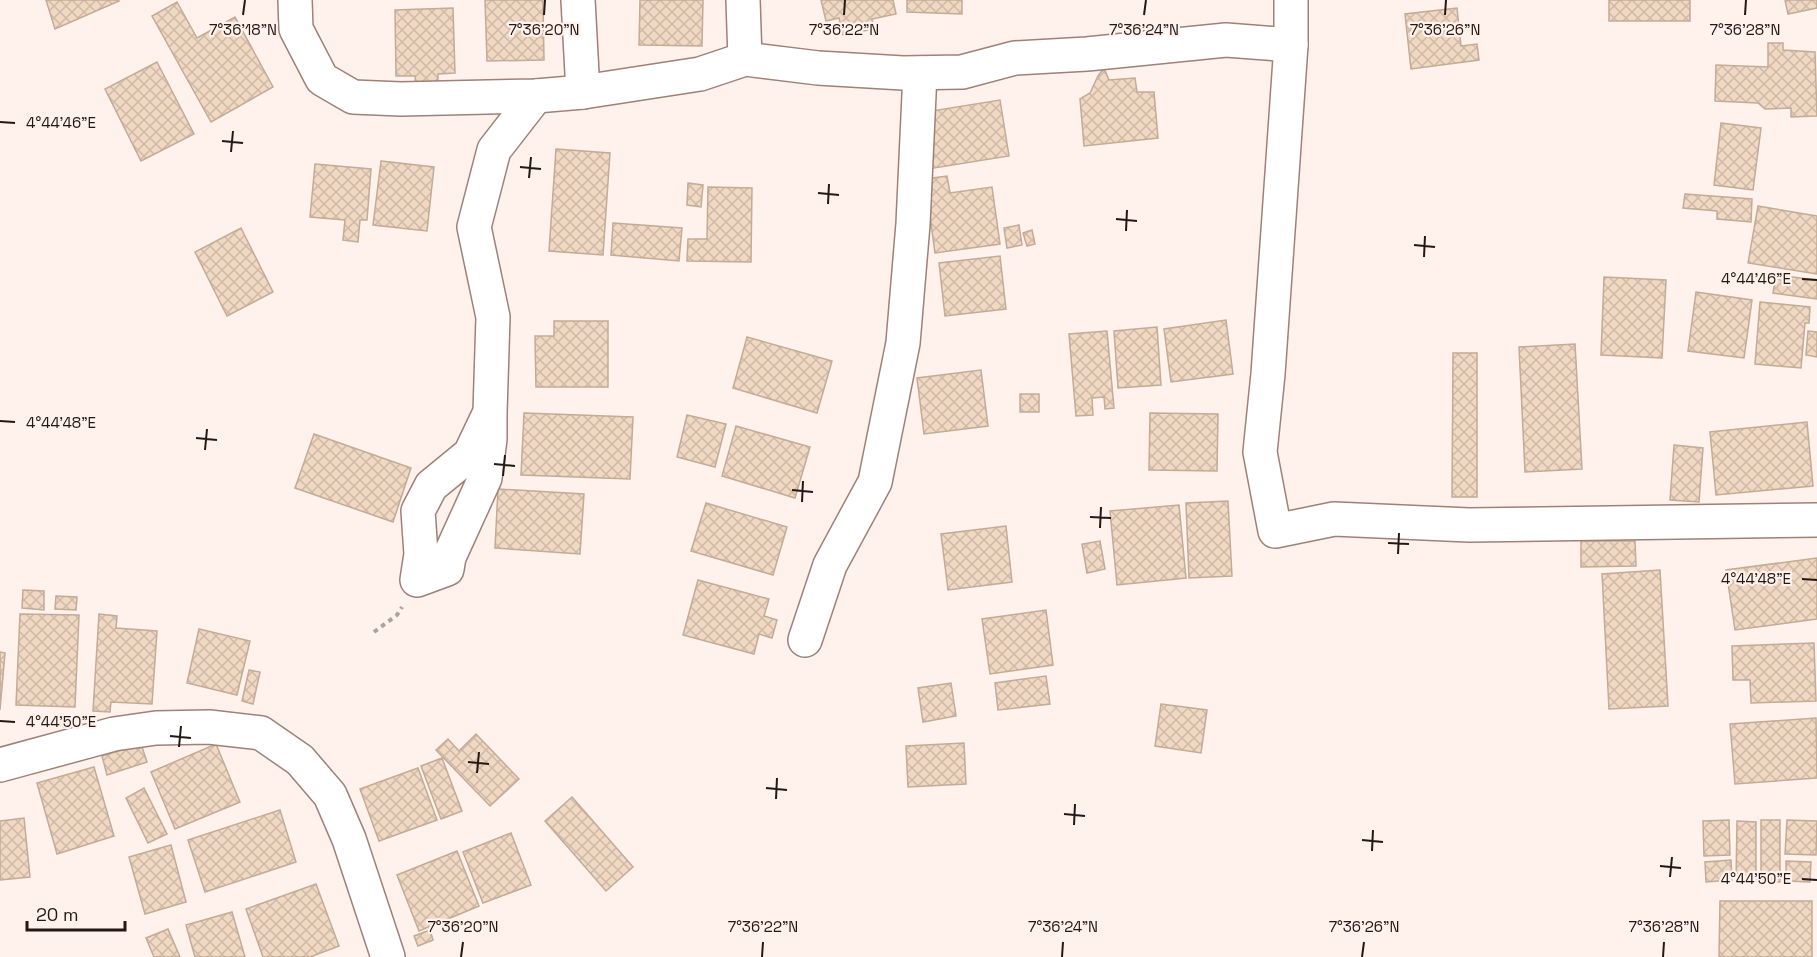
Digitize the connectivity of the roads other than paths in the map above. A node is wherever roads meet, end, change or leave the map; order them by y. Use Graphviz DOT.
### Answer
graph roads {
  1 [pos="295,0"];
  2 [pos="578,0"];
  3 [pos="743,0"];
  4 [pos="1292,0"];
  5 [pos="1291,45"];
  6 [pos="745,59"];
  7 [pos="920,72"];
  8 [pos="583,92"];
  9 [pos="536,96"];
  10 [pos="490,412"];
  11 [pos="1817,520"];
  12 [pos="805,640"];
  13 [pos="0,765"];
  14 [pos="388,957"];
  1 -- 9 [label="street"];
  2 -- 8 [label="street"];
  3 -- 6 [label="street"];
  4 -- 5 [label="street"];
  5 -- 7 [label="street"];
  5 -- 11 [label="street"];
  6 -- 7 [label="street"];
  6 -- 8 [label="street"];
  7 -- 12 [label="street"];
  8 -- 9 [label="street"];
  9 -- 10 [label="street"];
  13 -- 14 [label="street"];
}
